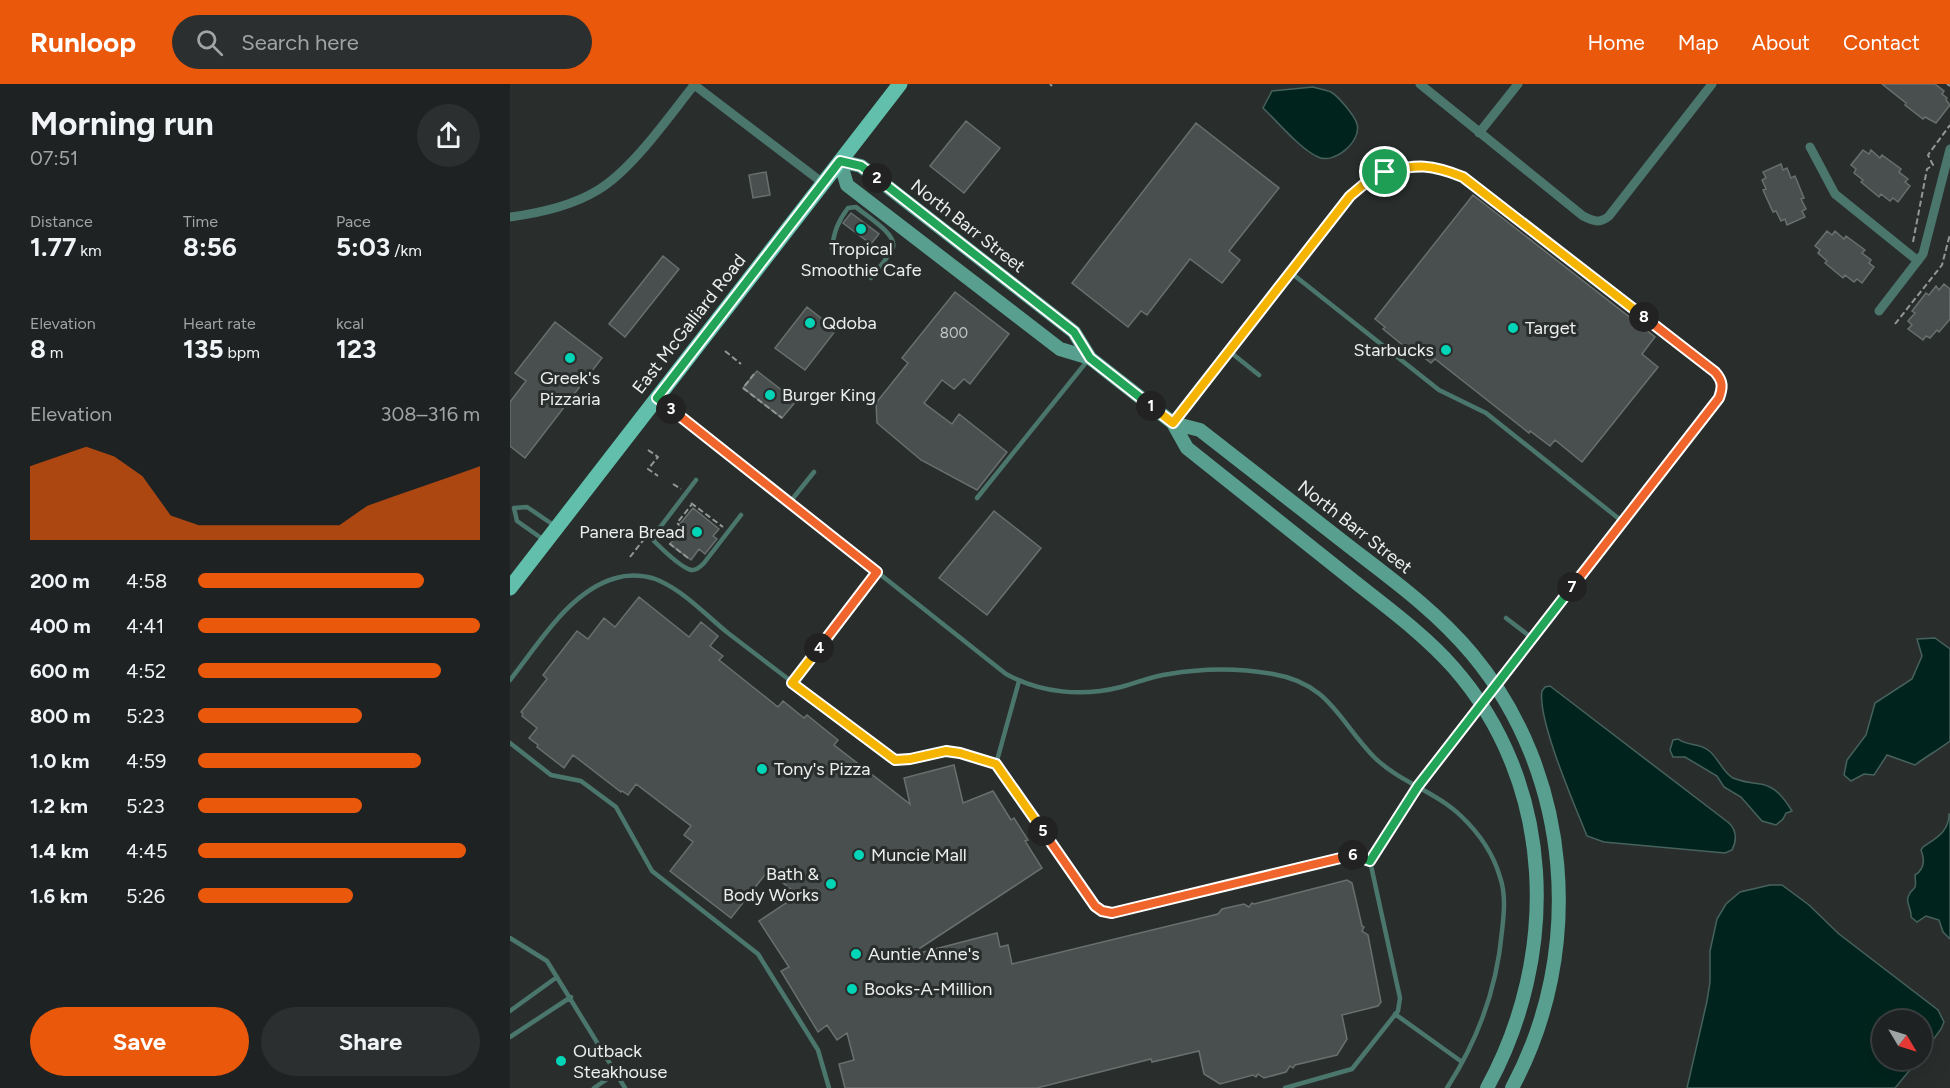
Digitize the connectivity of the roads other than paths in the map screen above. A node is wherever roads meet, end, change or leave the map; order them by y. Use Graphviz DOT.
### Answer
graph roads {
  1 [pos="694,84"];
  2 [pos="900,84"];
  3 [pos="1420,84"];
  4 [pos="1518,84"];
  5 [pos="1712,84"];
  6 [pos="1479,133"];
  7 [pos="1810,147"];
  8 [pos="1950,149"];
  9 [pos="840,161"];
  10 [pos="823,183"];
  11 [pos="510,217"];
  12 [pos="832,248"];
  13 [pos="1918,261"];
  14 [pos="1290,272"];
  15 [pos="871,278"];
  16 [pos="1879,311"];
  17 [pos="1228,351"];
  18 [pos="1090,358"];
  19 [pos="1259,375"];
  20 [pos="657,398"];
  21 [pos="1173,423"];
  22 [pos="814,472"];
  23 [pos="696,480"];
  24 [pos="977,498"];
  25 [pos="790,502"];
  26 [pos="741,515"];
  27 [pos="1623,522"];
  28 [pos="557,527"];
  29 [pos="546,542"];
  30 [pos="877,572"];
  31 [pos="510,588"];
  32 [pos="1506,618"];
  33 [pos="1532,638"];
  34 [pos="510,680"];
  35 [pos="1019,681"];
  36 [pos="792,683"];
  37 [pos="1495,686"];
  38 [pos="1480,704"];
  39 [pos="510,742"];
  40 [pos="996,764"];
  41 [pos="1418,786"];
  42 [pos="1370,861"];
  43 [pos="510,938"];
  44 [pos="557,977"];
  45 [pos="571,998"];
  46 [pos="510,1011"];
  47 [pos="1395,1014"];
  48 [pos="510,1037"];
  49 [pos="1462,1062"];
  50 [pos="616,1073"];
  51 [pos="594,1088"];
  52 [pos="625,1088"];
  53 [pos="829,1088"];
  54 [pos="1285,1088"];
  55 [pos="1447,1088"];
  56 [pos="1487,1088"];
  57 [pos="1512,1088"];
  1 -- 10 [label="street"];
  1 -- 11 [label="street"];
  2 -- 9 [label="main road, East McGalliard Road"];
  3 -- 6 [label="street"];
  4 -- 6 [label="street"];
  5 -- 6 [label="street"];
  7 -- 13 [label="street"];
  8 -- 13 [label="street"];
  9 -- 10 [label="main road, East McGalliard Road"];
  9 -- 18 [label="street, North Barr Street"];
  9 -- 18 [label="street, North Barr Street"];
  10 -- 20 [label="main road, East McGalliard Road"];
  12 -- 15 [label="lane"];
  13 -- 16 [label="street"];
  14 -- 17 [label="lane"];
  14 -- 27 [label="lane"];
  14 -- 27 [label="lane"];
  17 -- 19 [label="lane"];
  17 -- 21 [label="lane"];
  18 -- 21 [label="street, North Barr Street"];
  18 -- 24 [label="lane"];
  20 -- 25 [label="lane"];
  20 -- 28 [label="main road, East McGalliard Road"];
  21 -- 37 [label="street, North Barr Street"];
  21 -- 38 [label="street, North Barr Street"];
  22 -- 25 [label="lane"];
  23 -- 26 [label="lane"];
  25 -- 30 [label="lane"];
  27 -- 33 [label="lane"];
  28 -- 29 [label="main road, East McGalliard Road"];
  28 -- 29 [label="lane"];
  29 -- 31 [label="main road, East McGalliard Road"];
  30 -- 35 [label="lane"];
  30 -- 36 [label="lane"];
  32 -- 33 [label="lane"];
  33 -- 37 [label="lane"];
  34 -- 36 [label="lane"];
  35 -- 40 [label="lane"];
  35 -- 41 [label="lane"];
  36 -- 40 [label="lane"];
  37 -- 38 [label="lane"];
  37 -- 57 [label="street, North Barr Street"];
  38 -- 41 [label="lane"];
  38 -- 56 [label="street, North Barr Street"];
  39 -- 53 [label="lane"];
  40 -- 42 [label="lane"];
  41 -- 42 [label="lane"];
  41 -- 49 [label="lane"];
  42 -- 47 [label="lane"];
  43 -- 44 [label="lane"];
  44 -- 45 [label="lane"];
  44 -- 46 [label="lane"];
  45 -- 48 [label="lane"];
  45 -- 50 [label="lane"];
  47 -- 49 [label="lane"];
  47 -- 54 [label="lane"];
  49 -- 55 [label="lane"];
  50 -- 51 [label="lane"];
  50 -- 52 [label="lane"];
}
